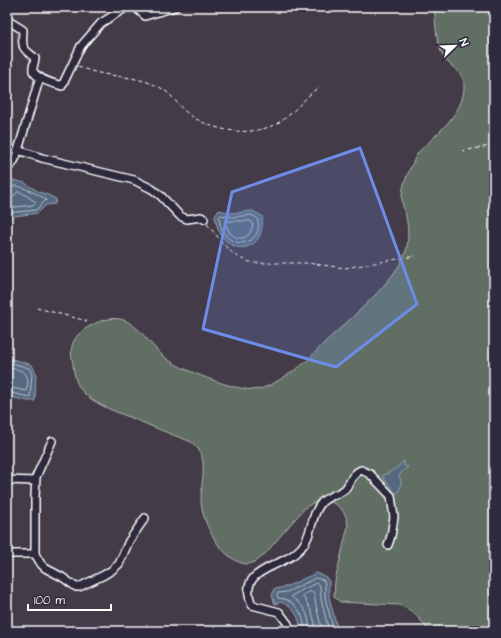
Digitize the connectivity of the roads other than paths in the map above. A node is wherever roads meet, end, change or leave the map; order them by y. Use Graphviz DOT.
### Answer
graph roads {
  1 [pos="127,7"];
  2 [pos="135,7"];
  3 [pos="175,7"];
  4 [pos="7,20"];
  5 [pos="40,78"];
  6 [pos="18,150"];
  7 [pos="7,168"];
  8 [pos="204,219"];
  9 [pos="52,441"];
  10 [pos="7,480"];
  11 [pos="36,481"];
  12 [pos="145,518"];
  13 [pos="388,545"];
  14 [pos="7,554"];
  15 [pos="35,554"];
  16 [pos="290,631"];
  1 -- 5 [label="street"];
  2 -- 3 [label="street"];
  4 -- 5 [label="street"];
  5 -- 6 [label="street"];
  6 -- 7 [label="street"];
  6 -- 8 [label="street"];
  9 -- 11 [label="street"];
  10 -- 11 [label="street"];
  11 -- 15 [label="street"];
  12 -- 15 [label="street"];
  13 -- 16 [label="street"];
  14 -- 15 [label="street"];
}
